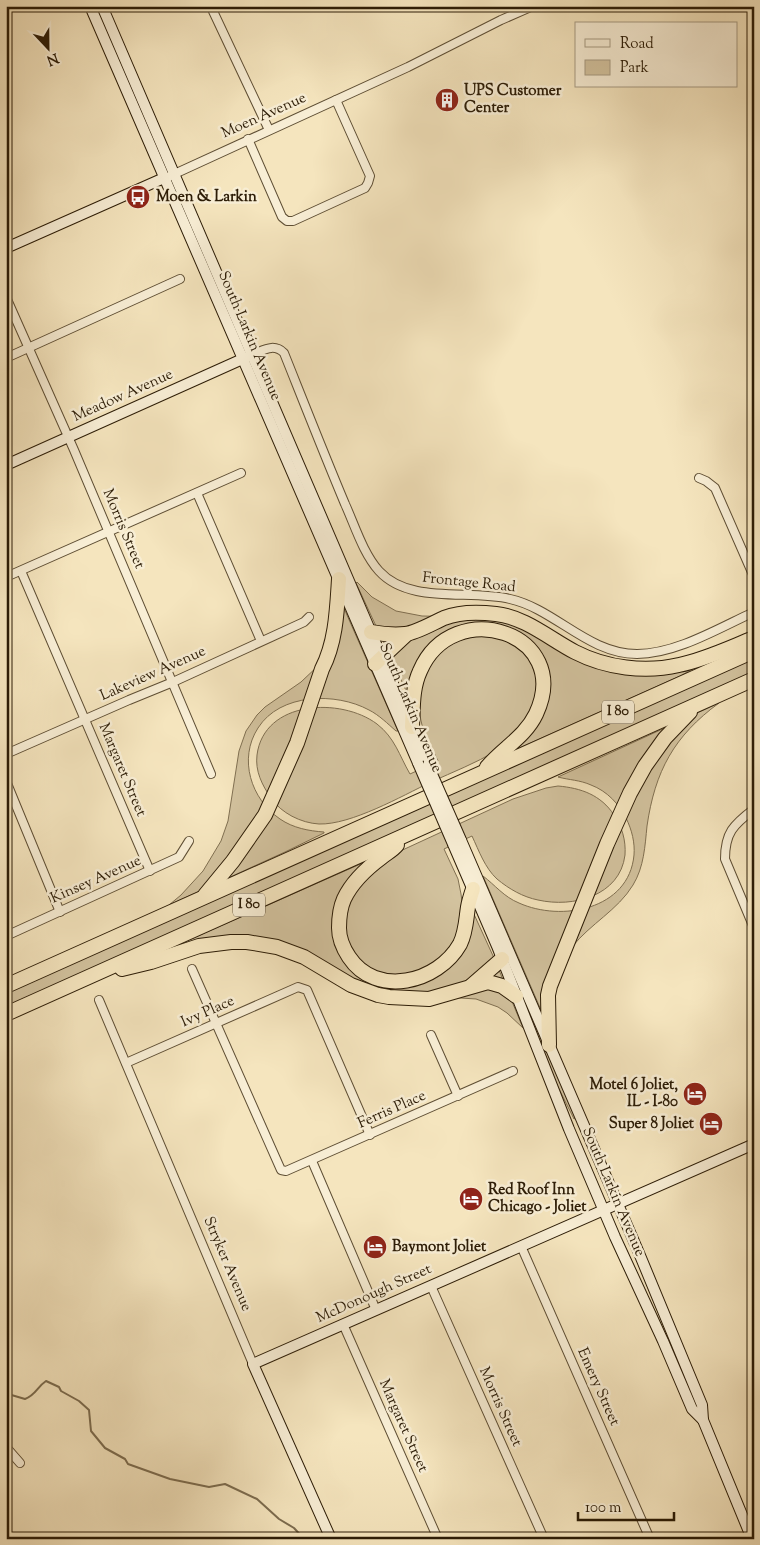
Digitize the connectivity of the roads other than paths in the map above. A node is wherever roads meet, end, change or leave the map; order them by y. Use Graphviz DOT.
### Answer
graph roads {
  1 [pos="90,6"];
  2 [pos="102,6"];
  3 [pos="533,6"];
  4 [pos="212,9"];
  5 [pos="336,100"];
  6 [pos="269,130"];
  7 [pos="248,139"];
  8 [pos="174,174"];
  9 [pos="164,178"];
  10 [pos="6,248"];
  11 [pos="180,279"];
  12 [pos="6,297"];
  13 [pos="29,348"];
  14 [pos="253,354"];
  15 [pos="6,358"];
  16 [pos="242,359"];
  17 [pos="68,437"];
  18 [pos="6,465"];
  19 [pos="241,473"];
  20 [pos="699,478"];
  21 [pos="197,493"];
  22 [pos="109,532"];
  23 [pos="21,571"];
  24 [pos="6,577"];
  25 [pos="754,577"];
  26 [pos="339,579"];
  27 [pos="754,612"];
  28 [pos="309,617"];
  29 [pos="371,632"];
  30 [pos="407,634"];
  31 [pos="754,638"];
  32 [pos="261,641"];
  33 [pos="754,651"];
  34 [pos="379,661"];
  35 [pos="754,679"];
  36 [pos="173,682"];
  37 [pos="707,700"];
  38 [pos="85,719"];
  39 [pos="412,727"];
  40 [pos="6,754"];
  41 [pos="482,773"];
  42 [pos="212,774"];
  43 [pos="6,781"];
  44 [pos="754,810"];
  45 [pos="409,834"];
  46 [pos="189,841"];
  47 [pos="457,842"];
  48 [pos="150,871"];
  49 [pos="473,889"];
  50 [pos="203,898"];
  51 [pos="60,912"];
  52 [pos="754,928"];
  53 [pos="6,936"];
  54 [pos="502,959"];
  55 [pos="192,969"];
  56 [pos="90,977"];
  57 [pos="6,986"];
  58 [pos="471,986"];
  59 [pos="516,996"];
  60 [pos="99,1000"];
  61 [pos="6,1014"];
  62 [pos="217,1023"];
  63 [pos="431,1035"];
  64 [pos="549,1045"];
  65 [pos="126,1063"];
  66 [pos="513,1071"];
  67 [pos="458,1096"];
  68 [pos="370,1135"];
  69 [pos="754,1144"];
  70 [pos="312,1161"];
  71 [pos="617,1204"];
  72 [pos="604,1210"];
  73 [pos="521,1246"];
  74 [pos="431,1286"];
  75 [pos="376,1310"];
  76 [pos="343,1324"];
  77 [pos="253,1364"];
  78 [pos="703,1420"];
  79 [pos="6,1447"];
  80 [pos="20,1463"];
  81 [pos="331,1539"];
  82 [pos="438,1539"];
  83 [pos="544,1539"];
  84 [pos="650,1539"];
  85 [pos="752,1539"];
  1 -- 9 [label="main road, South Larkin Avenue"];
  2 -- 8 [label="main road, South Larkin Avenue"];
  3 -- 5 [label="street, Moen Avenue"];
  4 -- 6 [label="street"];
  5 -- 6 [label="street, Moen Avenue"];
  5 -- 7 [label="street"];
  6 -- 7 [label="street, Moen Avenue"];
  7 -- 8 [label="street, Moen Avenue"];
  8 -- 9 [label="street, Moen Avenue"];
  8 -- 14 [label="main road, South Larkin Avenue"];
  9 -- 10 [label="main road, Moen Avenue"];
  9 -- 16 [label="main road, South Larkin Avenue"];
  11 -- 13 [label="street"];
  12 -- 13 [label="street, Morris Street"];
  13 -- 15 [label="street"];
  13 -- 17 [label="street, Morris Street"];
  14 -- 16 [label="main road, Meadow Avenue"];
  14 -- 27 [label="street, Frontage Road"];
  14 -- 29 [label="main road, South Larkin Avenue"];
  16 -- 17 [label="main road, Meadow Avenue"];
  16 -- 26 [label="main road, South Larkin Avenue"];
  17 -- 18 [label="main road, Meadow Avenue"];
  17 -- 22 [label="street, Morris Street"];
  19 -- 21 [label="street"];
  20 -- 25 [label="street"];
  21 -- 22 [label="street"];
  21 -- 32 [label="street"];
  22 -- 23 [label="street"];
  22 -- 36 [label="street, Morris Street"];
  23 -- 24 [label="street"];
  23 -- 38 [label="street, Margaret Street"];
  26 -- 34 [label="main road, South Larkin Avenue"];
  26 -- 50 [label="highway"];
  28 -- 32 [label="street, Lakeview Avenue"];
  29 -- 30 [label="highway"];
  29 -- 34 [label="main road, South Larkin Avenue"];
  30 -- 31 [label="highway"];
  30 -- 34 [label="highway"];
  32 -- 36 [label="street, Lakeview Avenue"];
  33 -- 41 [label="highway, I 80"];
  34 -- 39 [label="main road, South Larkin Avenue"];
  34 -- 47 [label="main road, South Larkin Avenue, bridge"];
  35 -- 37 [label="highway, I 80"];
  36 -- 38 [label="street, Lakeview Avenue"];
  36 -- 42 [label="street, Morris Street"];
  37 -- 45 [label="highway, I 80"];
  37 -- 64 [label="highway"];
  38 -- 40 [label="street, Lakeview Avenue"];
  38 -- 48 [label="street, Margaret Street"];
  39 -- 41 [label="highway"];
  39 -- 47 [label="main road, South Larkin Avenue, bridge"];
  41 -- 50 [label="highway, I 80"];
  43 -- 51 [label="street"];
  44 -- 52 [label="street"];
  45 -- 49 [label="highway"];
  45 -- 56 [label="highway, I 80"];
  46 -- 48 [label="street, Kinsey Avenue"];
  47 -- 49 [label="main road, South Larkin Avenue"];
  47 -- 64 [label="main road, South Larkin Avenue"];
  48 -- 51 [label="street, Kinsey Avenue"];
  49 -- 54 [label="main road, South Larkin Avenue"];
  50 -- 57 [label="highway, I 80"];
  51 -- 53 [label="street, Kinsey Avenue"];
  54 -- 58 [label="highway"];
  54 -- 59 [label="main road, South Larkin Avenue"];
  55 -- 62 [label="street"];
  56 -- 58 [label="highway"];
  56 -- 61 [label="highway, I 80"];
  58 -- 59 [label="highway"];
  59 -- 72 [label="main road, South Larkin Avenue"];
  60 -- 65 [label="street, Stryker Avenue"];
  62 -- 65 [label="street, Ivy Place"];
  62 -- 68 [label="street, Ivy Place"];
  62 -- 70 [label="street, Ferris Place"];
  63 -- 67 [label="street"];
  64 -- 71 [label="main road, South Larkin Avenue"];
  65 -- 77 [label="street, Stryker Avenue"];
  66 -- 67 [label="street, Ferris Place"];
  67 -- 68 [label="street, Ferris Place"];
  68 -- 70 [label="street, Ferris Place"];
  69 -- 71 [label="main road, McDonough Street"];
  70 -- 75 [label="street"];
  71 -- 72 [label="main road, McDonough Street"];
  71 -- 78 [label="main road, South Larkin Avenue"];
  72 -- 73 [label="main road, McDonough Street"];
  72 -- 78 [label="main road, South Larkin Avenue"];
  73 -- 74 [label="main road, McDonough Street"];
  73 -- 84 [label="street, Emery Street"];
  74 -- 75 [label="main road, McDonough Street"];
  74 -- 83 [label="street, Morris Street"];
  75 -- 76 [label="main road, McDonough Street"];
  76 -- 77 [label="main road, McDonough Street"];
  76 -- 82 [label="street, Margaret Street"];
  77 -- 81 [label="main road, Stryker Avenue"];
  78 -- 85 [label="main road, South Larkin Avenue"];
  79 -- 80 [label="street"];
}
